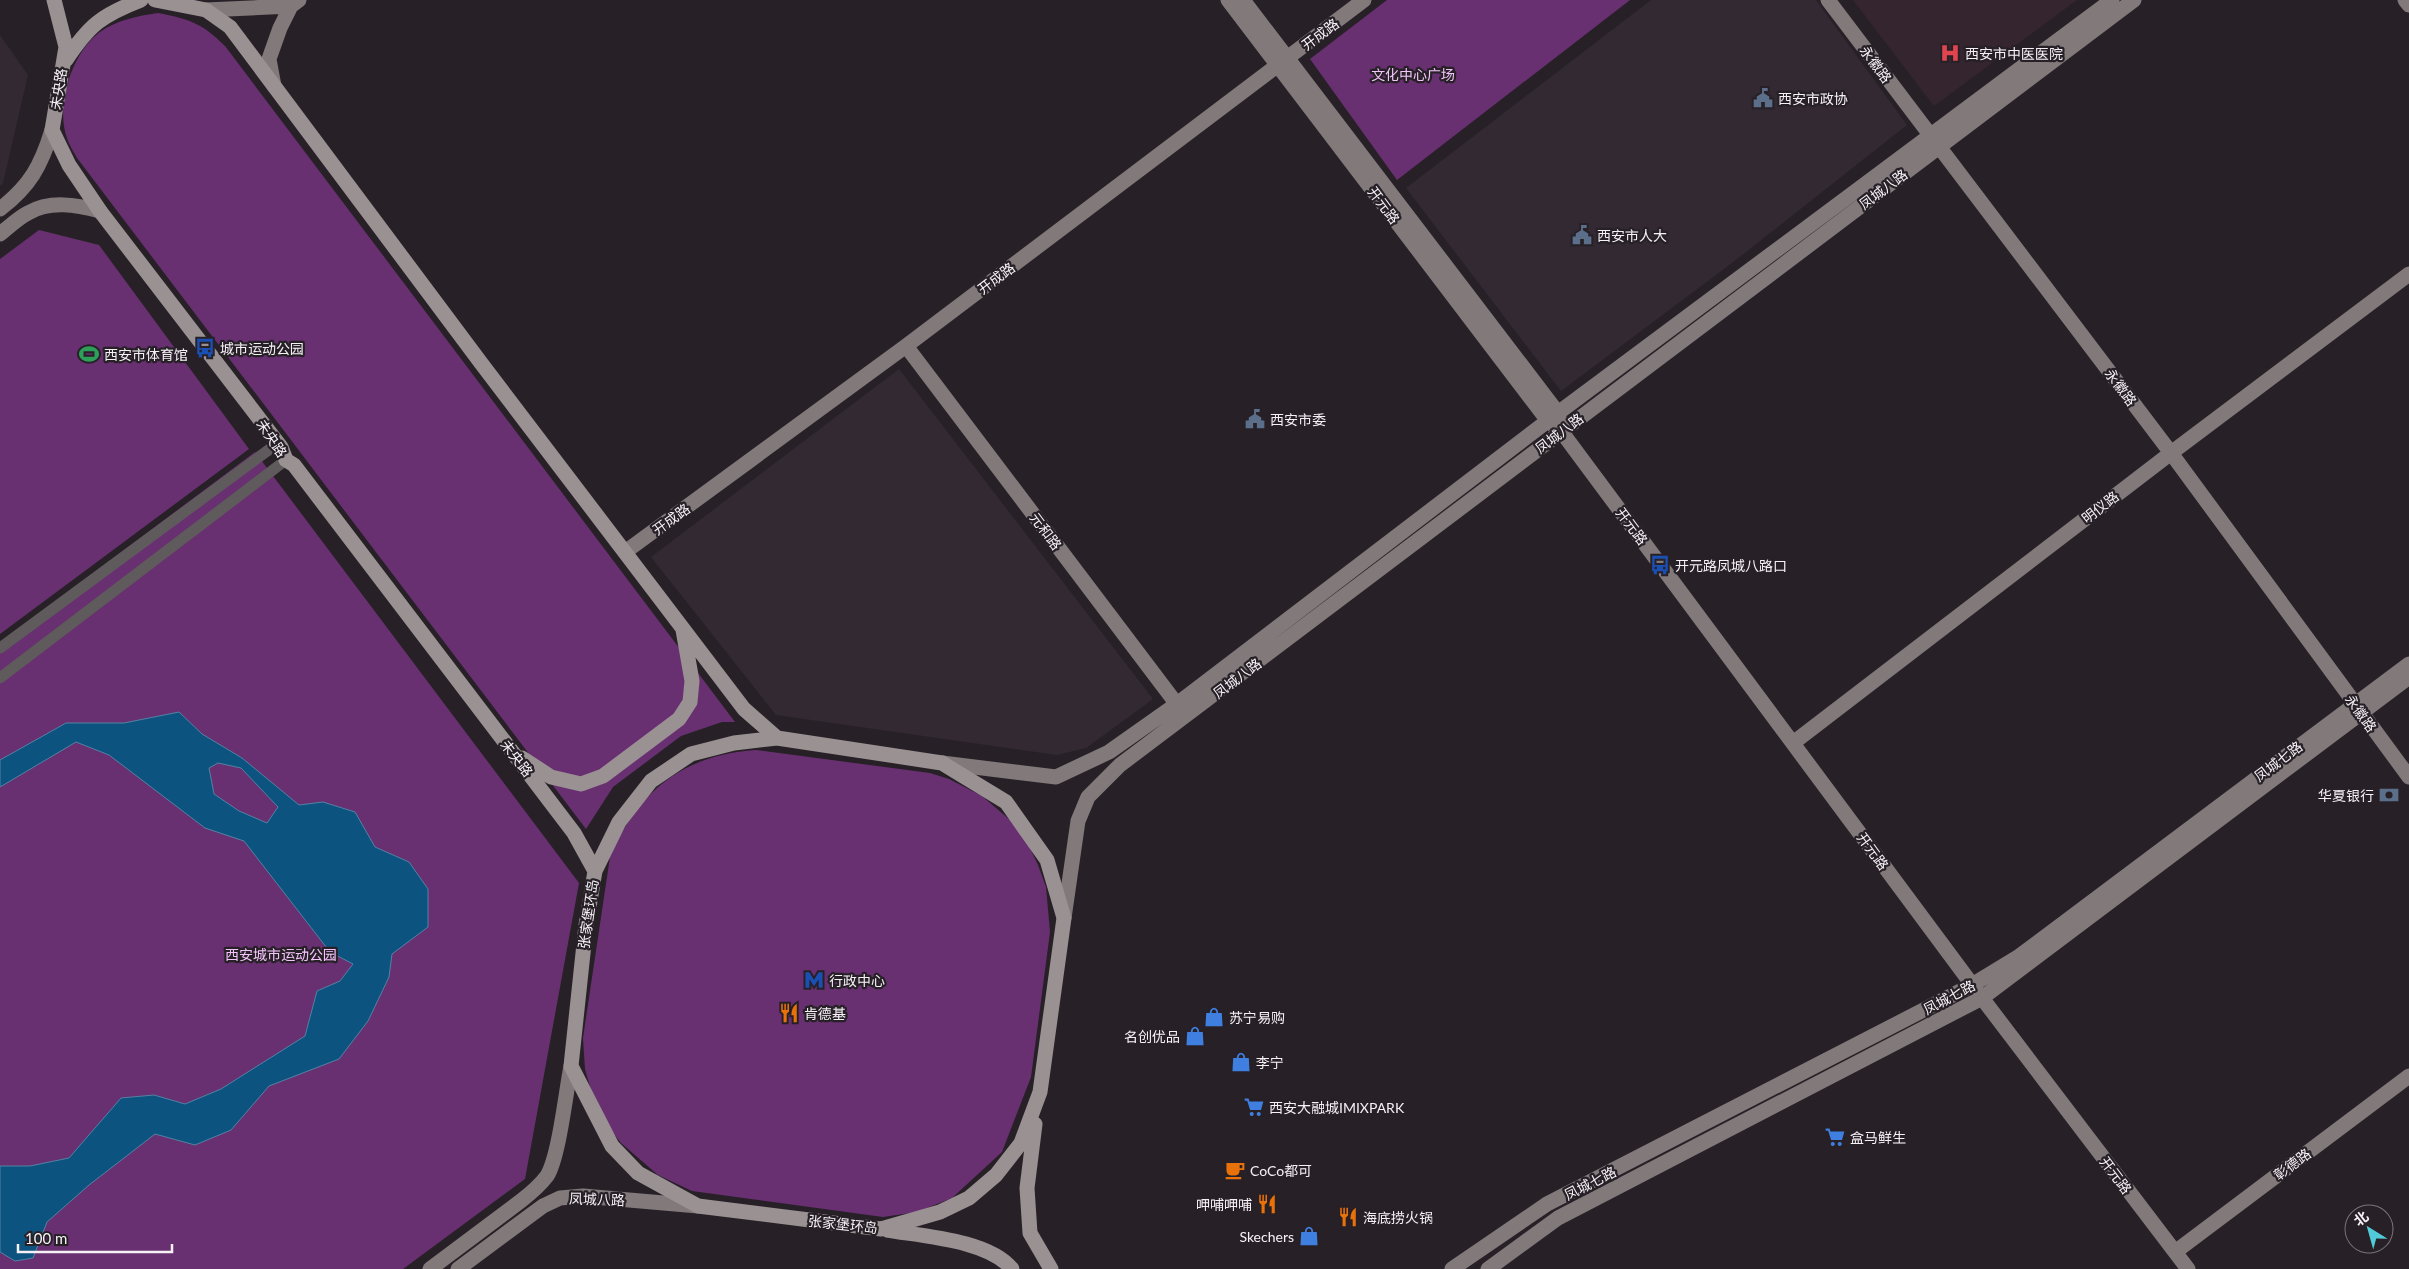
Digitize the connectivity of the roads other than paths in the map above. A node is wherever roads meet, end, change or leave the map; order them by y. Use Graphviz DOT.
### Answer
graph roads {
  1 [pos="54,0"];
  2 [pos="141,0"];
  3 [pos="155,0"];
  4 [pos="1228,0"];
  5 [pos="1243,0"];
  6 [pos="1364,0"];
  7 [pos="1828,0"];
  8 [pos="2112,0"];
  9 [pos="2134,0"];
  10 [pos="2405,0"];
  11 [pos="295,3"];
  12 [pos="2409,5"];
  13 [pos="206,10"];
  14 [pos="1283,62"];
  15 [pos="62,68"];
  16 [pos="274,86"];
  17 [pos="52,130"];
  18 [pos="1935,142"];
  19 [pos="0,209"];
  20 [pos="100,211"];
  21 [pos="0,234"];
  22 [pos="2409,274"];
  23 [pos="906,346"];
  24 [pos="1553,417"];
  25 [pos="1561,431"];
  26 [pos="278,443"];
  27 [pos="2171,453"];
  28 [pos="286,460"];
  29 [pos="625,552"];
  30 [pos="683,628"];
  31 [pos="0,648"];
  32 [pos="2409,664"];
  33 [pos="2409,677"];
  34 [pos="0,678"];
  35 [pos="2357,708"];
  36 [pos="1182,710"];
  37 [pos="777,738"];
  38 [pos="1793,743"];
  39 [pos="510,750"];
  40 [pos="942,763"];
  41 [pos="2409,777"];
  42 [pos="595,871"];
  43 [pos="1064,918"];
  44 [pos="1972,985"];
  45 [pos="1982,998"];
  46 [pos="571,1066"];
  47 [pos="2409,1076"];
  48 [pos="1040,1092"];
  49 [pos="698,1206"];
  50 [pos="881,1229"];
  51 [pos="2175,1252"];
  52 [pos="1009,1266"];
  53 [pos="430,1269"];
  54 [pos="458,1269"];
  55 [pos="1051,1269"];
  56 [pos="1452,1269"];
  57 [pos="1488,1269"];
  58 [pos="2188,1269"];
  1 -- 15 [label="main road, 未央路"];
  2 -- 15 [label="main road"];
  3 -- 13 [label="main road"];
  4 -- 14 [label="street, 开元路"];
  5 -- 14 [label="street, 开元路"];
  6 -- 14 [label="street, 开成路"];
  7 -- 18 [label="street, 永徽路"];
  8 -- 18 [label="street, 凤城八路"];
  9 -- 18 [label="street, 凤城八路"];
  10 -- 12 [label="street"];
  11 -- 13 [label="street"];
  11 -- 16 [label="street"];
  13 -- 16 [label="main road"];
  14 -- 23 [label="street, 开成路"];
  14 -- 24 [label="street, 开元路"];
  15 -- 17 [label="main road, 未央路"];
  16 -- 29 [label="main road"];
  17 -- 19 [label="street"];
  17 -- 20 [label="main road, 未央路"];
  18 -- 24 [label="street, 凤城八路"];
  18 -- 25 [label="street, 凤城八路"];
  18 -- 27 [label="street, 永徽路"];
  20 -- 21 [label="street"];
  20 -- 26 [label="main road, 未央路"];
  22 -- 27 [label="street, 明仪路"];
  23 -- 29 [label="street, 开成路"];
  23 -- 36 [label="street, 元和路"];
  24 -- 25 [label="street, 开元路"];
  24 -- 36 [label="street, 凤城八路"];
  25 -- 36 [label="street, 凤城八路"];
  25 -- 38 [label="street, 开元路"];
  26 -- 28 [label="main road, 未央路"];
  26 -- 31 [label="street"];
  27 -- 35 [label="street, 永徽路"];
  27 -- 38 [label="street, 明仪路"];
  28 -- 34 [label="street"];
  28 -- 39 [label="main road, 未央路"];
  29 -- 30 [label="main road"];
  30 -- 37 [label="main road"];
  30 -- 39 [label="main road"];
  32 -- 35 [label="street, 凤城七路"];
  33 -- 35 [label="street, 凤城七路"];
  35 -- 41 [label="street, 永徽路"];
  35 -- 44 [label="street, 凤城七路"];
  35 -- 45 [label="street, 凤城七路"];
  36 -- 40 [label="street, 凤城八路"];
  36 -- 43 [label="street, 凤城八路"];
  37 -- 40 [label="main road, 张家堡环岛"];
  37 -- 42 [label="main road, 张家堡环岛"];
  38 -- 44 [label="street, 开元路"];
  39 -- 42 [label="main road, 未央路"];
  40 -- 43 [label="main road, 张家堡环岛"];
  42 -- 46 [label="main road, 张家堡环岛"];
  43 -- 48 [label="main road, 张家堡环岛"];
  44 -- 45 [label="street, 开元路"];
  44 -- 56 [label="street, 凤城七路"];
  45 -- 51 [label="street, 开元路"];
  45 -- 57 [label="street, 凤城七路"];
  46 -- 49 [label="main road, 张家堡环岛"];
  46 -- 53 [label="street"];
  47 -- 51 [label="street, 彰德路"];
  48 -- 50 [label="main road, 张家堡环岛"];
  48 -- 55 [label="main road"];
  49 -- 50 [label="main road, 张家堡环岛"];
  49 -- 54 [label="street, 凤城八路"];
  50 -- 52 [label="main road"];
  51 -- 58 [label="street, 开元路"];
}
